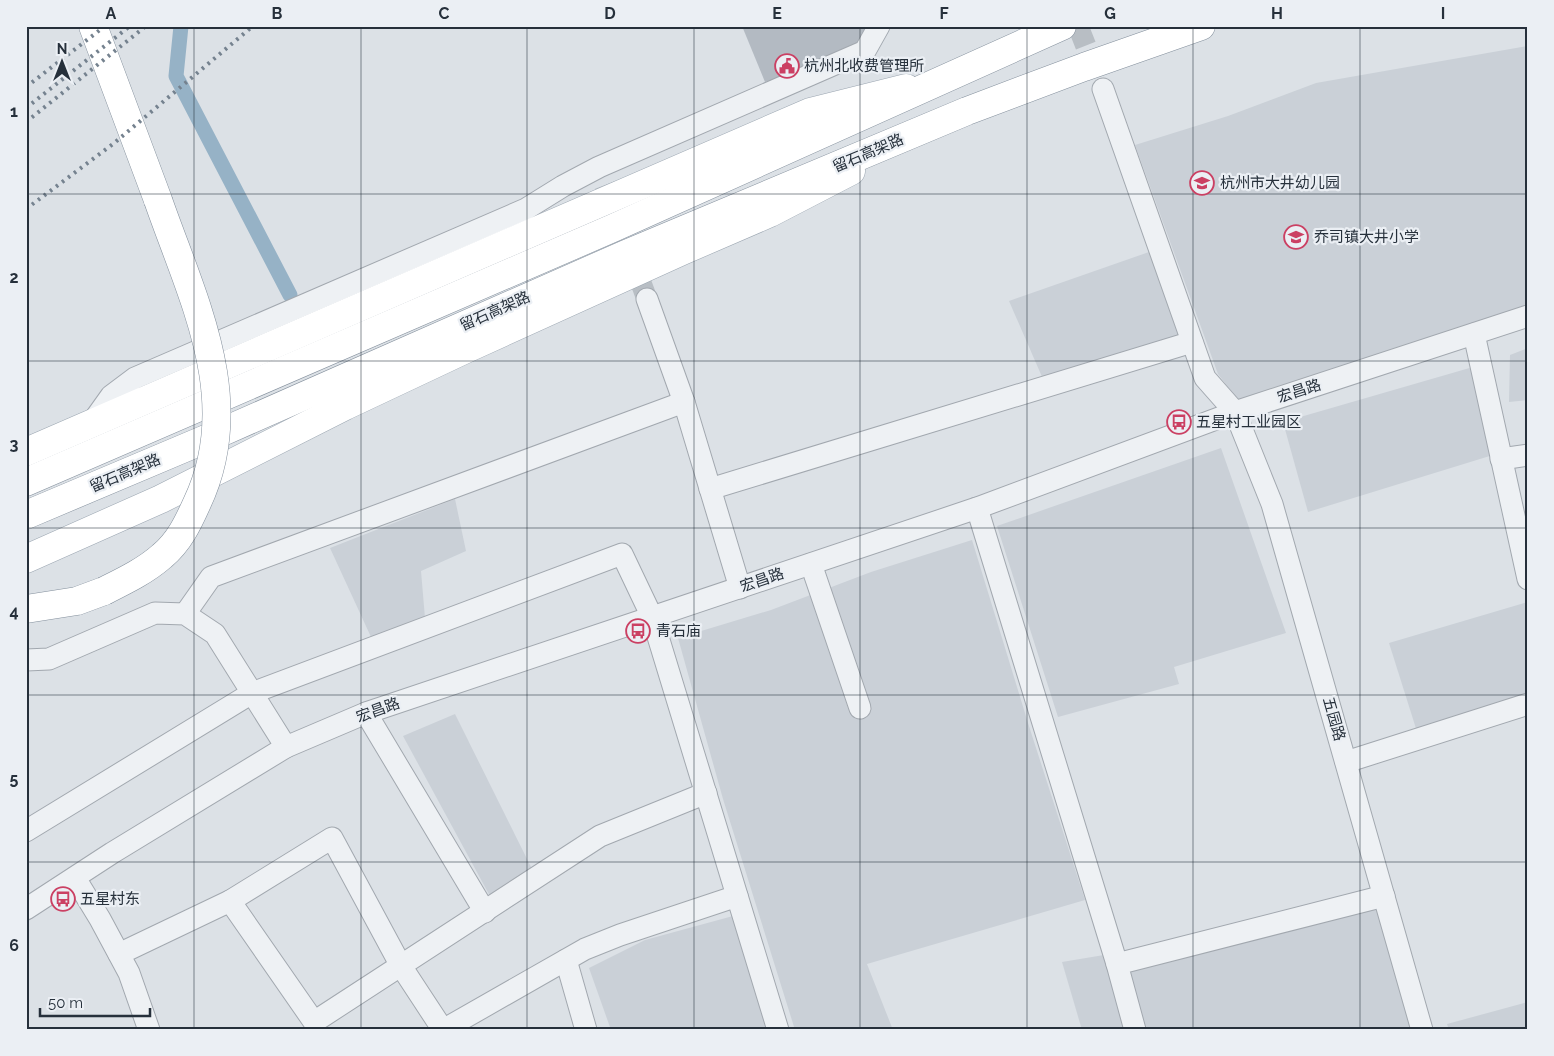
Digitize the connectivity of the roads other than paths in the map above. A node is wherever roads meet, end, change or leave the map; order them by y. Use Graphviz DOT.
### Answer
graph roads {
  1 [pos="93,26"];
  2 [pos="879,26"];
  3 [pos="1062,26"];
  4 [pos="1201,26"];
  5 [pos="953,76"];
  6 [pos="1103,89"];
  7 [pos="967,111"];
  8 [pos="647,299"];
  9 [pos="1528,316"];
  10 [pos="1474,334"];
  11 [pos="1192,342"];
  12 [pos="684,402"];
  13 [pos="1234,412"];
  14 [pos="80,429"];
  15 [pos="26,444"];
  16 [pos="26,452"];
  17 [pos="1528,455"];
  18 [pos="1501,459"];
  19 [pos="26,482"];
  20 [pos="710,489"];
  21 [pos="977,508"];
  22 [pos="26,515"];
  23 [pos="1525,558"];
  24 [pos="26,559"];
  25 [pos="811,564"];
  26 [pos="1528,580"];
  27 [pos="740,588"];
  28 [pos="26,609"];
  29 [pos="184,614"];
  30 [pos="652,617"];
  31 [pos="26,660"];
  32 [pos="252,694"];
  33 [pos="1528,704"];
  34 [pos="860,708"];
  35 [pos="366,713"];
  36 [pos="286,747"];
  37 [pos="1346,762"];
  38 [pos="706,793"];
  39 [pos="26,831"];
  40 [pos="75,878"];
  41 [pos="738,896"];
  42 [pos="1384,896"];
  43 [pos="230,901"];
  44 [pos="26,909"];
  45 [pos="485,912"];
  46 [pos="119,954"];
  47 [pos="566,960"];
  48 [pos="1117,964"];
  49 [pos="401,966"];
  50 [pos="149,1030"];
  51 [pos="443,1030"];
  52 [pos="586,1030"];
  53 [pos="778,1030"];
  54 [pos="1135,1030"];
  55 [pos="1422,1030"];
  1 -- 28 [label="main road, bridge"];
  2 -- 14 [label="street"];
  3 -- 5 [label="main road"];
  4 -- 7 [label="main road"];
  5 -- 14 [label="main road"];
  5 -- 19 [label="main road, 留石高架路"];
  6 -- 11 [label="street, 五园路"];
  7 -- 22 [label="main road, 留石高架路"];
  7 -- 24 [label="main road"];
  8 -- 12 [label="street"];
  9 -- 10 [label="street, 宏昌路"];
  10 -- 13 [label="street, 宏昌路"];
  10 -- 18 [label="street"];
  11 -- 13 [label="street, 五园路"];
  11 -- 20 [label="street"];
  12 -- 20 [label="street"];
  12 -- 29 [label="street"];
  13 -- 21 [label="street, 宏昌路"];
  13 -- 37 [label="street, 五园路"];
  14 -- 15 [label="main road"];
  14 -- 16 [label="main road"];
  17 -- 18 [label="street"];
  18 -- 23 [label="street"];
  20 -- 27 [label="street"];
  21 -- 25 [label="street, 宏昌路"];
  21 -- 48 [label="street"];
  23 -- 26 [label="street"];
  25 -- 27 [label="street, 宏昌路"];
  25 -- 34 [label="street"];
  27 -- 30 [label="street, 宏昌路"];
  29 -- 31 [label="street"];
  29 -- 32 [label="street"];
  30 -- 32 [label="street"];
  30 -- 35 [label="street, 宏昌路"];
  30 -- 38 [label="street"];
  32 -- 36 [label="street"];
  32 -- 39 [label="street"];
  33 -- 37 [label="street"];
  35 -- 36 [label="street, 宏昌路"];
  35 -- 45 [label="street"];
  36 -- 40 [label="street, 宏昌路"];
  37 -- 42 [label="street, 五园路"];
  38 -- 41 [label="street"];
  38 -- 45 [label="street"];
  40 -- 44 [label="street, 宏昌路"];
  40 -- 46 [label="street"];
  41 -- 47 [label="street"];
  41 -- 53 [label="street"];
  42 -- 48 [label="street"];
  42 -- 55 [label="street, 五园路"];
  43 -- 46 [label="street"];
  43 -- 49 [label="street"];
  43 -- 49 [label="street"];
  45 -- 49 [label="street"];
  46 -- 50 [label="street"];
  47 -- 51 [label="street"];
  47 -- 52 [label="street"];
  48 -- 54 [label="street"];
  49 -- 51 [label="street"];
}
